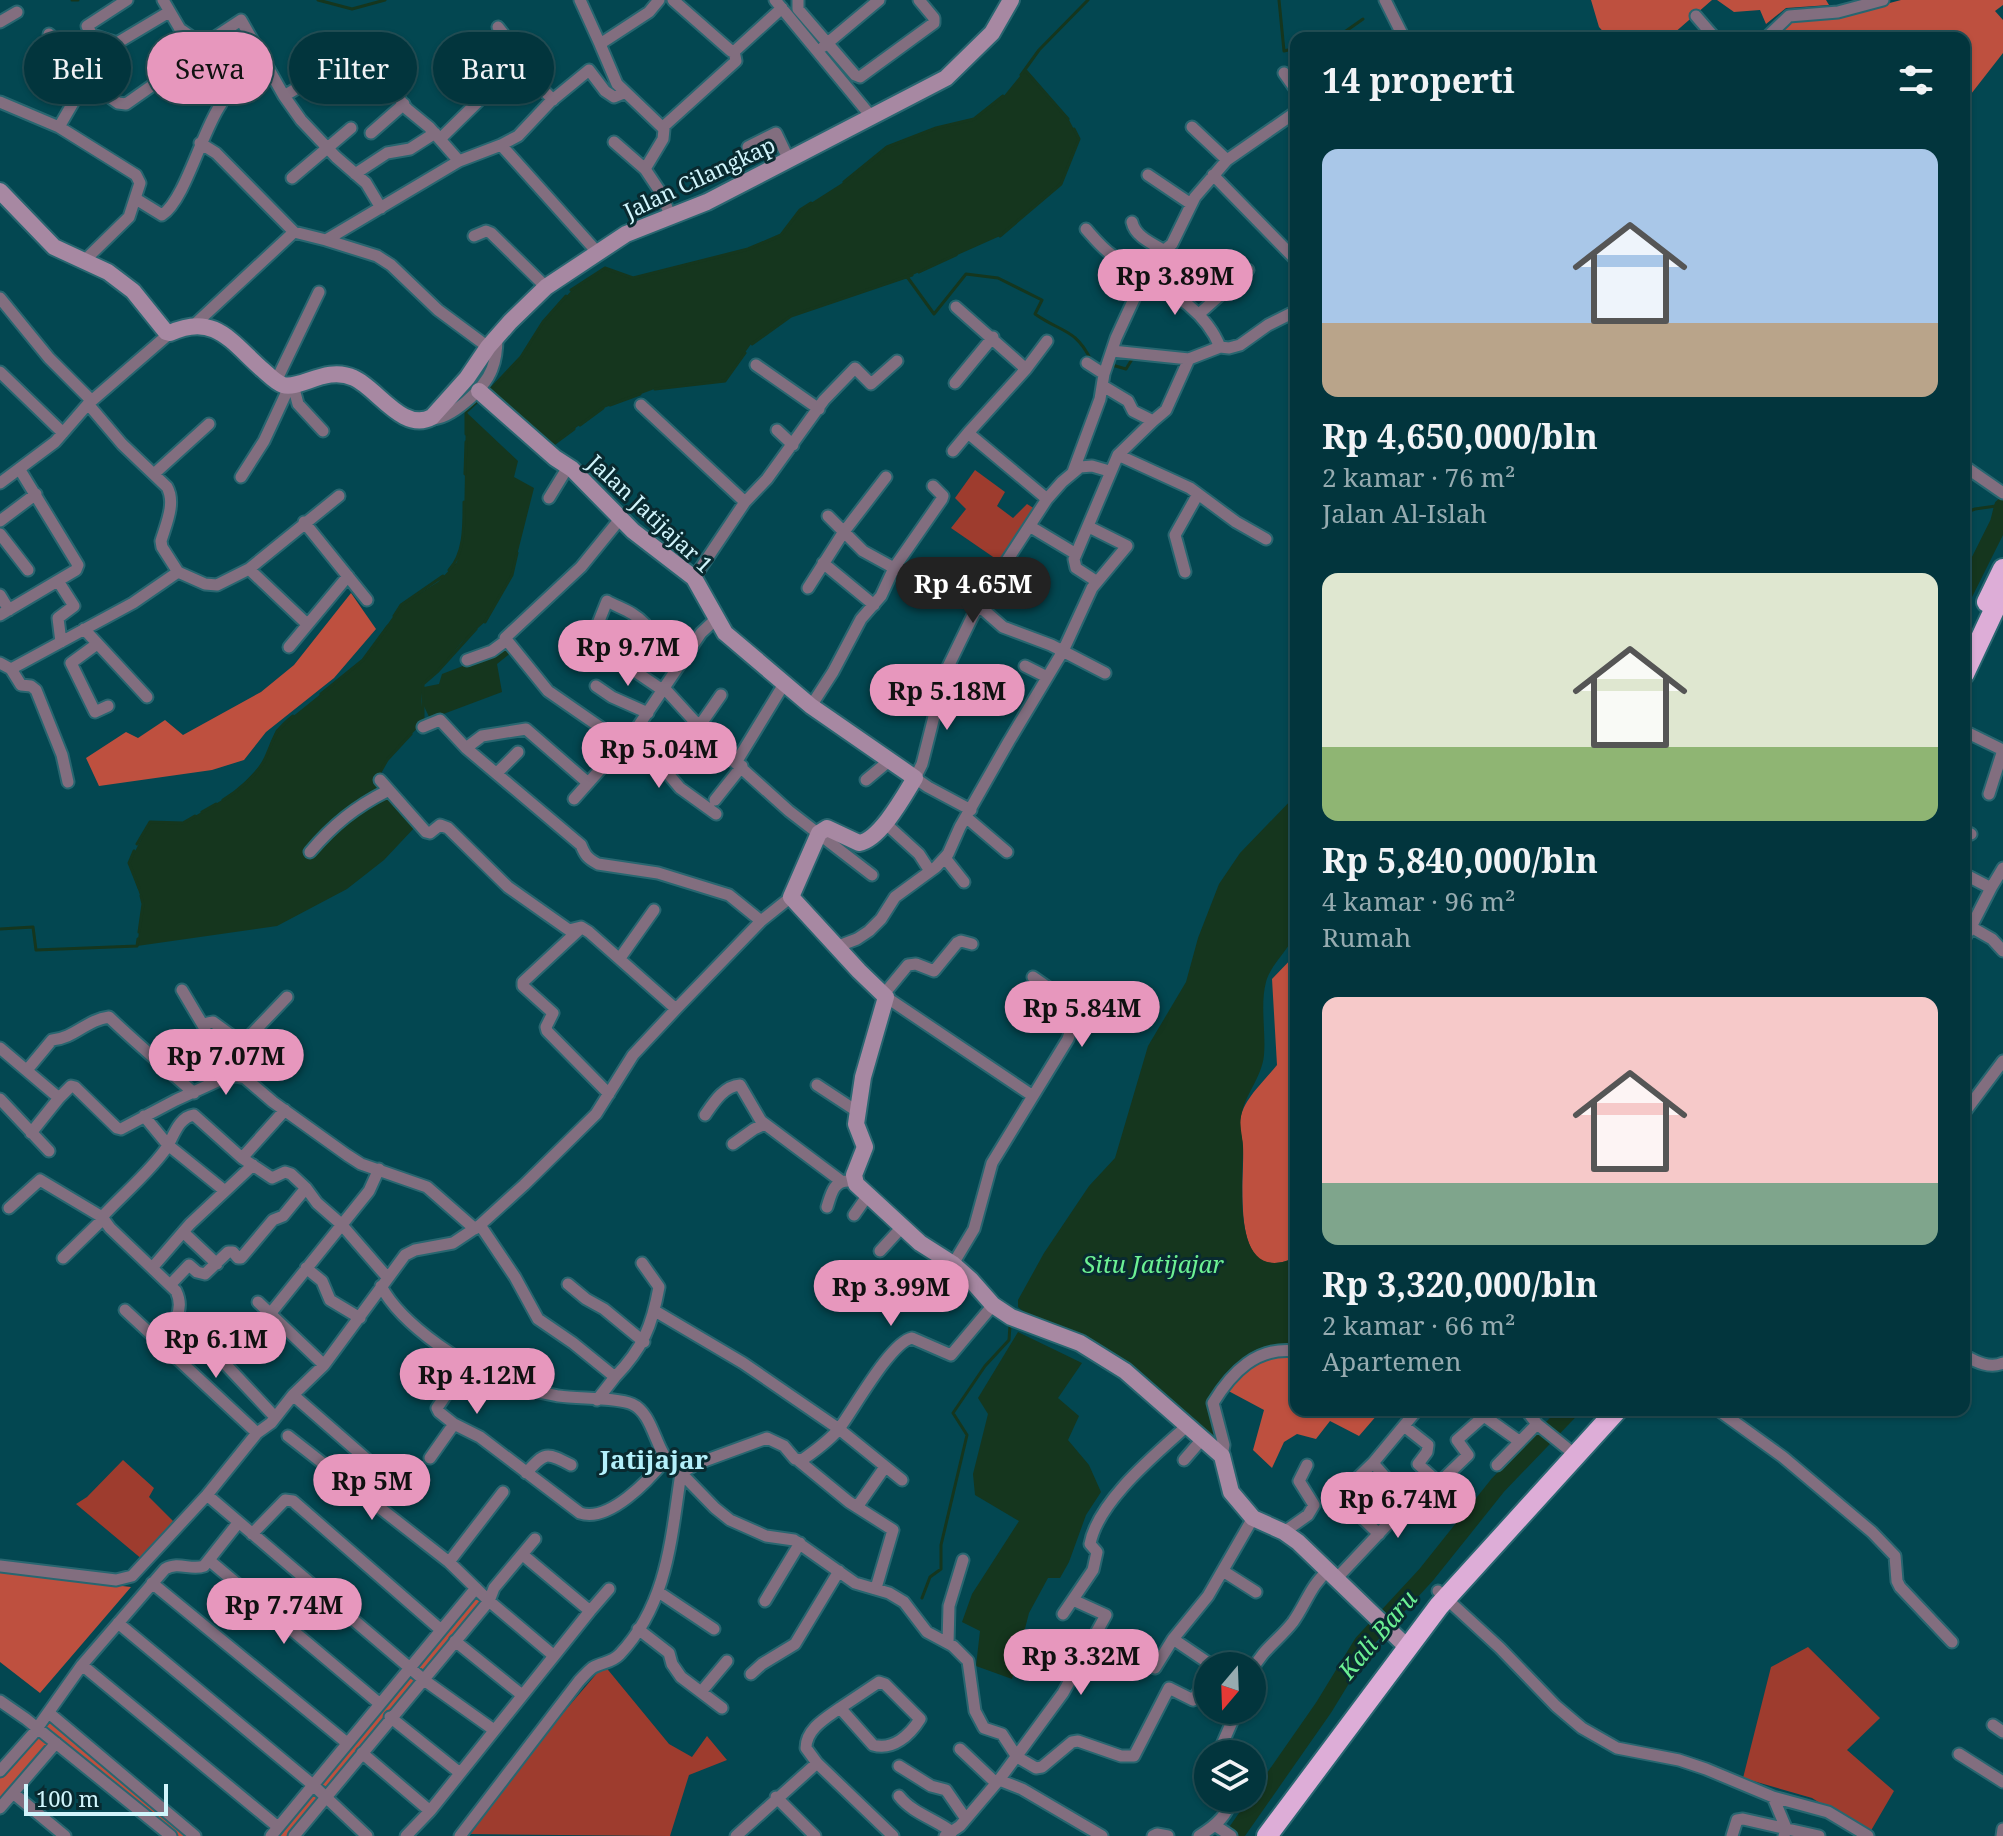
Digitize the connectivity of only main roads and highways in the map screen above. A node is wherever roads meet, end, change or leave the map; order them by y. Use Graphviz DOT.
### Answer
graph roads {
  1 [pos="2003,569"];
  2 [pos="2003,591"];
  3 [pos="1970,651"];
  4 [pos="1970,652"];
  5 [pos="1595,1416"];
  6 [pos="1611,1416"];
  7 [pos="1442,1594"];
  8 [pos="1399,1639"];
  9 [pos="1255,1836"];
  10 [pos="1267,1836"];
  1 -- 3 [label="highway"];
  2 -- 4 [label="highway"];
  5 -- 7 [label="highway"];
  6 -- 7 [label="highway"];
  7 -- 8 [label="highway"];
  8 -- 9 [label="highway"];
  8 -- 10 [label="highway"];
}
